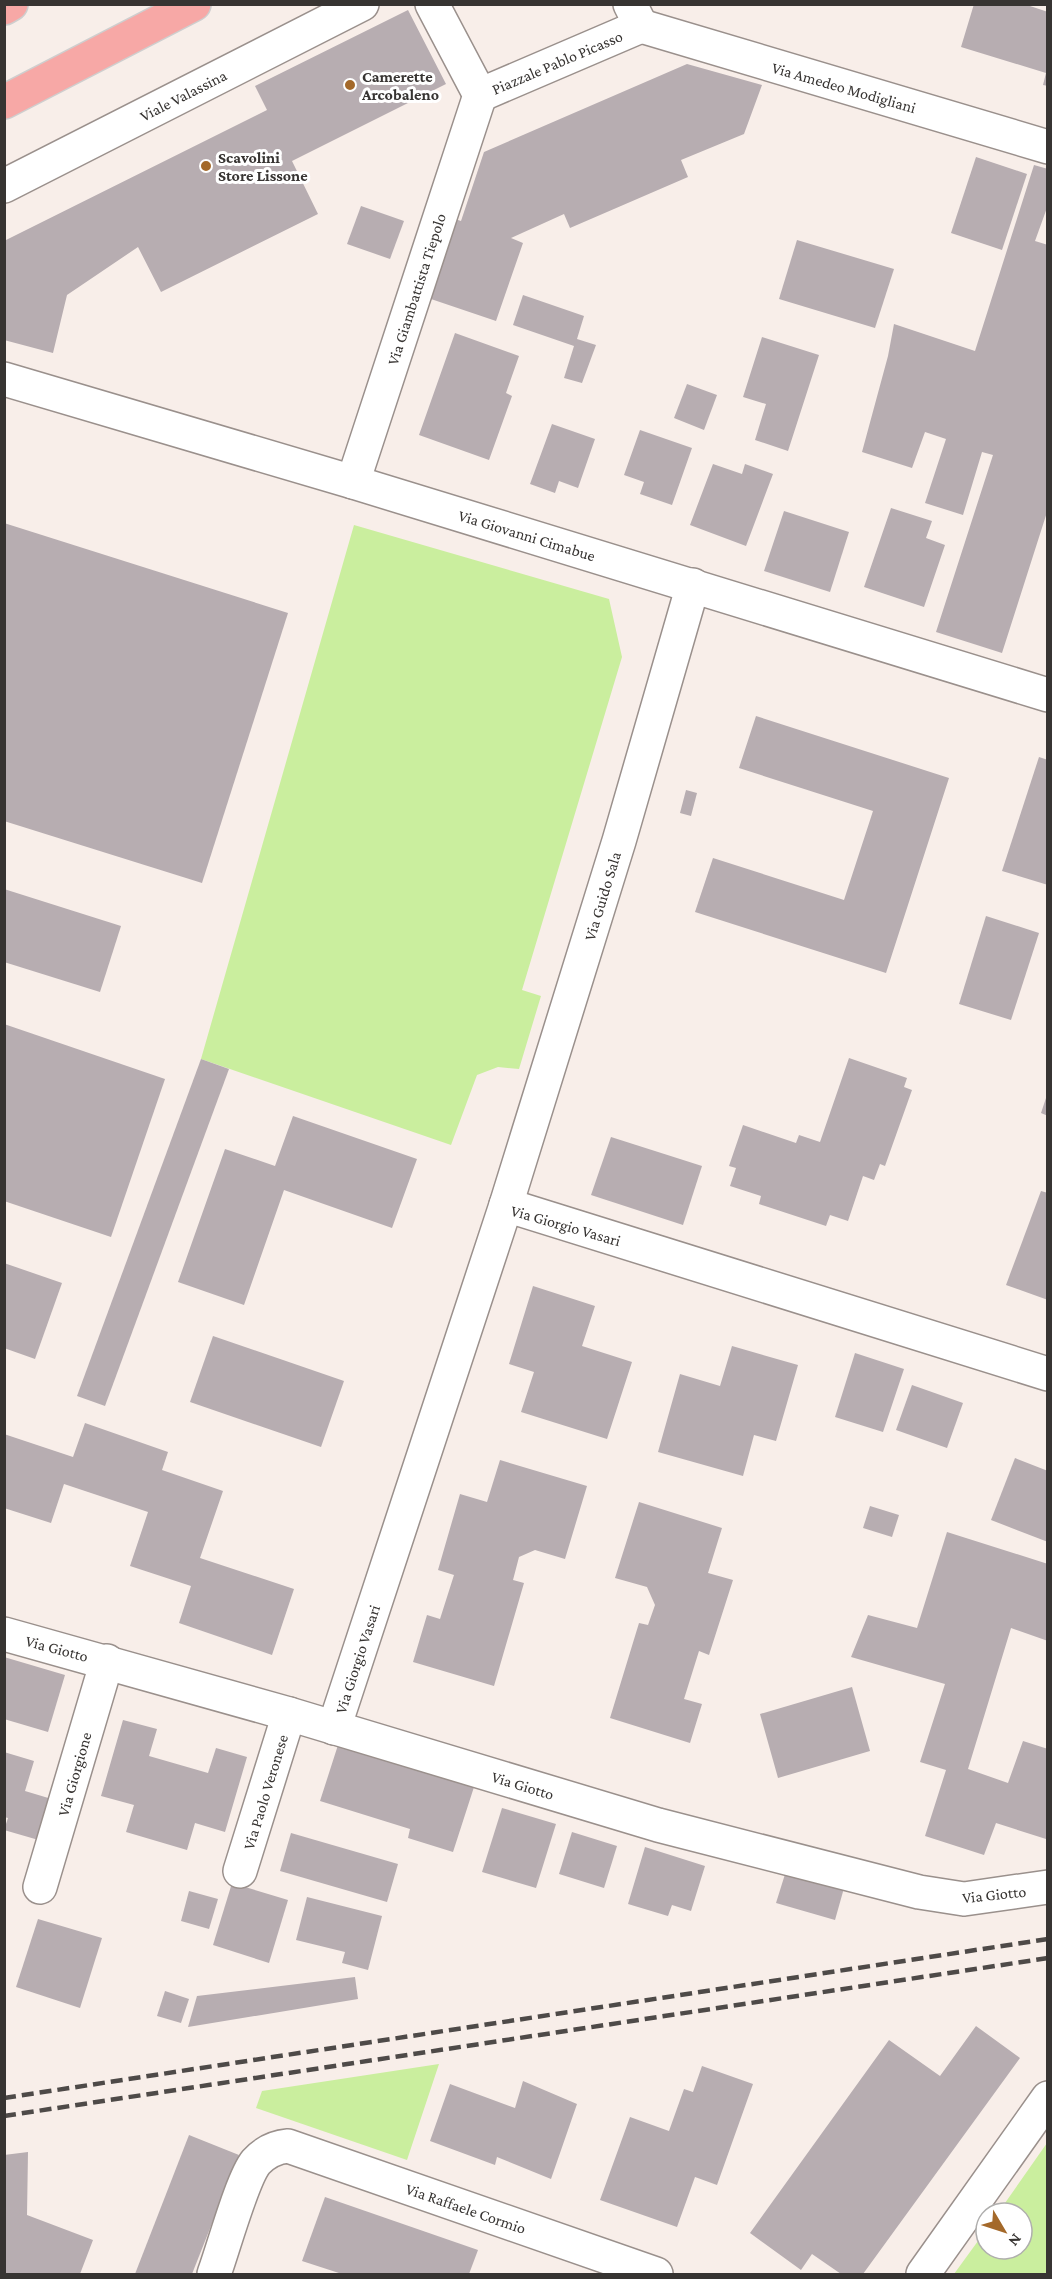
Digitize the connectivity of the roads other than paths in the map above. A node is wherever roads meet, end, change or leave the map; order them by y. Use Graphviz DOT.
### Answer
graph roads {
  1 [pos="11,4"];
  2 [pos="194,4"];
  3 [pos="362,4"];
  4 [pos="432,4"];
  5 [pos="4,8"];
  6 [pos="636,15"];
  7 [pos="480,95"];
  8 [pos="4,102"];
  9 [pos="1047,147"];
  10 [pos="4,186"];
  11 [pos="4,379"];
  12 [pos="353,482"];
  13 [pos="693,585"];
  14 [pos="1047,694"];
  15 [pos="506,1205"];
  16 [pos="1047,1374"];
  17 [pos="4,1634"];
  18 [pos="107,1661"];
  19 [pos="289,1714"];
  20 [pos="334,1728"];
  21 [pos="240,1871"];
  22 [pos="40,1887"];
  23 [pos="1047,1887"];
  24 [pos="1047,2098"];
  25 [pos="214,2274"];
  26 [pos="656,2274"];
  27 [pos="923,2274"];
  1 -- 5 [label="highway"];
  2 -- 8 [label="highway"];
  3 -- 10 [label="street, Viale Valassina"];
  4 -- 7 [label="street, Piazzale Pablo Picasso"];
  6 -- 7 [label="street, Piazzale Pablo Picasso"];
  6 -- 9 [label="street, Via Amedeo Modigliani"];
  7 -- 12 [label="street, Via Giambattista Tiepolo"];
  11 -- 12 [label="street, Via Giovanni Cimabue"];
  12 -- 13 [label="street, Via Giovanni Cimabue"];
  13 -- 14 [label="street, Via Giovanni Cimabue"];
  13 -- 15 [label="street, Via Guido Sala"];
  15 -- 16 [label="street, Via Giorgio Vasari"];
  15 -- 20 [label="street, Via Giorgio Vasari"];
  17 -- 18 [label="street, Via Giotto"];
  18 -- 19 [label="street, Via Giotto"];
  18 -- 22 [label="street, Via Giorgione"];
  19 -- 20 [label="street, Via Giotto"];
  19 -- 21 [label="street, Via Paolo Veronese"];
  20 -- 23 [label="street, Via Giotto"];
  24 -- 27 [label="street"];
  25 -- 26 [label="street, Via Raffaele Cormio"];
}
